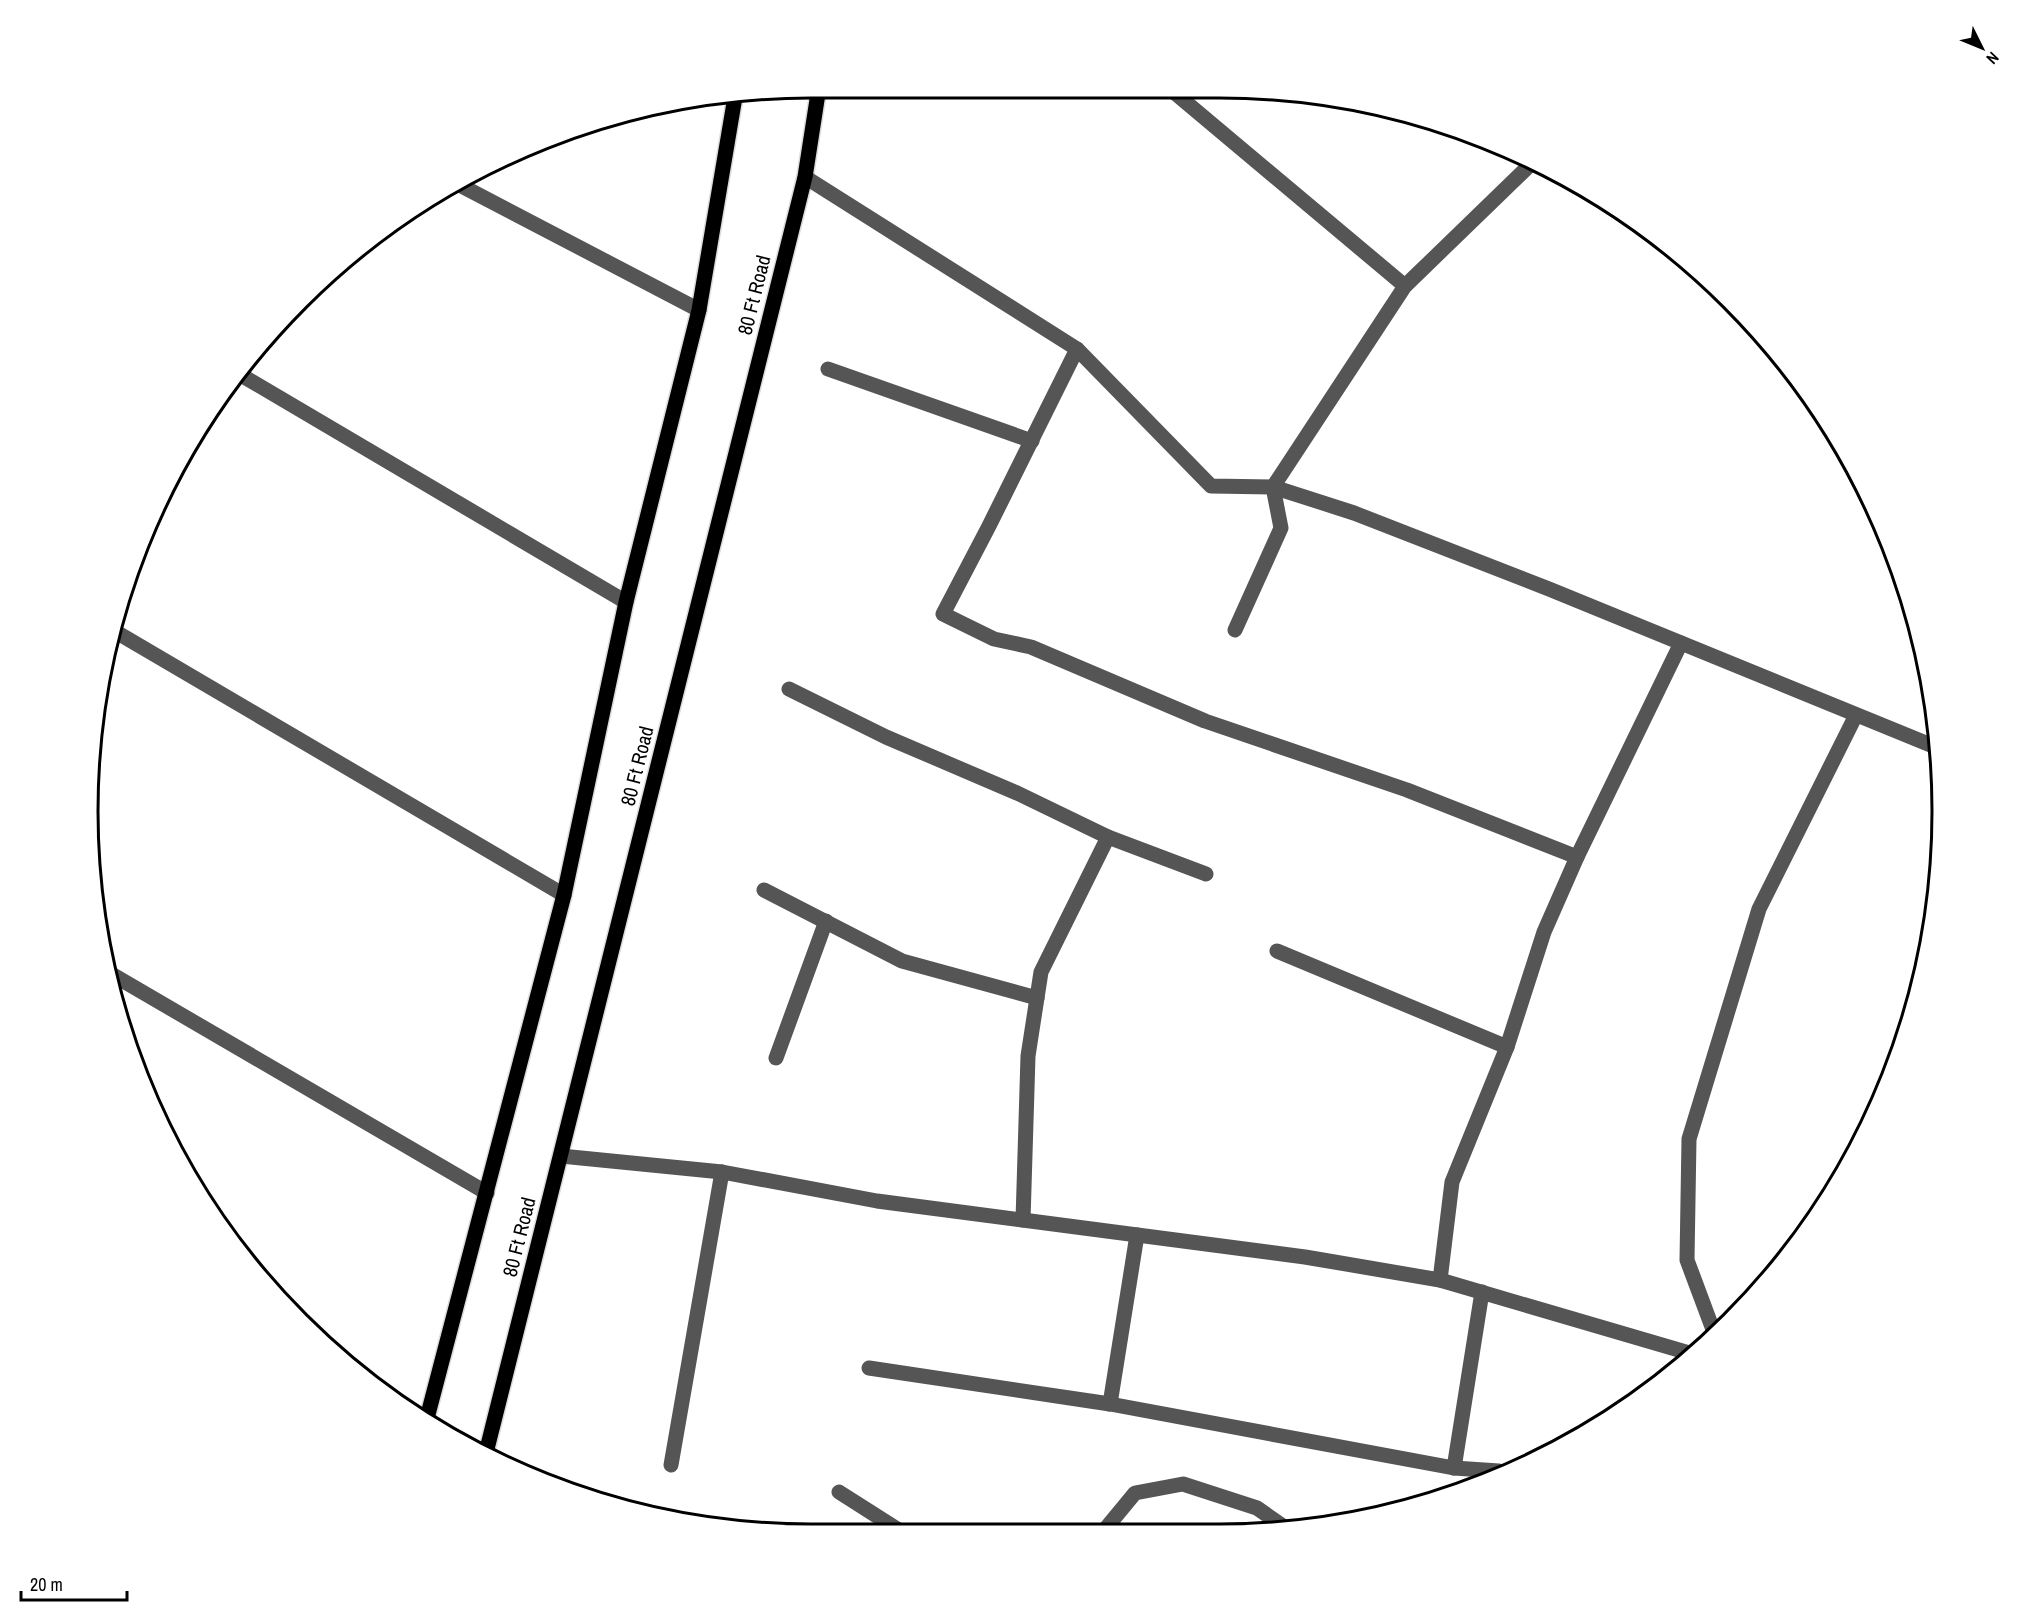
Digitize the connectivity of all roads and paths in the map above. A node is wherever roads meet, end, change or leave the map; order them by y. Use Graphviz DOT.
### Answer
graph roads {
  1 [pos="817,98"];
  2 [pos="1180,98"];
  3 [pos="734,102"];
  4 [pos="1527,168"];
  5 [pos="805,177"];
  6 [pos="464,187"];
  7 [pos="1405,286"];
  8 [pos="699,310"];
  9 [pos="1077,349"];
  10 [pos="828,369"];
  11 [pos="244,377"];
  12 [pos="1032,441"];
  13 [pos="1273,487"];
  14 [pos="626,602"];
  15 [pos="1235,630"];
  16 [pos="120,634"];
  17 [pos="1681,643"];
  18 [pos="789,689"];
  19 [pos="1856,715"];
  20 [pos="1929,744"];
  21 [pos="1108,837"];
  22 [pos="1577,857"];
  23 [pos="1206,874"];
  24 [pos="764,890"];
  25 [pos="564,895"];
  26 [pos="826,921"];
  27 [pos="1277,951"];
  28 [pos="118,978"];
  29 [pos="1037,998"];
  30 [pos="1507,1047"];
  31 [pos="776,1058"];
  32 [pos="561,1156"];
  33 [pos="722,1172"];
  34 [pos="487,1193"];
  35 [pos="1023,1220"];
  36 [pos="1137,1235"];
  37 [pos="1440,1280"];
  38 [pos="1482,1293"];
  39 [pos="1711,1327"];
  40 [pos="1684,1352"];
  41 [pos="869,1368"];
  42 [pos="1110,1404"];
  43 [pos="429,1412"];
  44 [pos="488,1446"];
  45 [pos="670,1465"];
  46 [pos="1454,1468"];
  47 [pos="1489,1470"];
  48 [pos="839,1492"];
  49 [pos="1276,1521"];
  50 [pos="889,1524"];
  51 [pos="1109,1524"];
  1 -- 5 [label="main road, 80 Ft Road"];
  2 -- 7 [label="street"];
  3 -- 8 [label="main road"];
  4 -- 7 [label="street"];
  5 -- 9 [label="street"];
  5 -- 32 [label="main road, 80 Ft Road"];
  6 -- 8 [label="street"];
  7 -- 13 [label="street"];
  8 -- 14 [label="main road"];
  9 -- 12 [label="street"];
  9 -- 13 [label="street"];
  10 -- 12 [label="street"];
  11 -- 14 [label="street"];
  12 -- 22 [label="street"];
  13 -- 15 [label="street"];
  13 -- 17 [label="street"];
  14 -- 25 [label="main road"];
  16 -- 25 [label="street"];
  17 -- 19 [label="street"];
  17 -- 22 [label="street"];
  18 -- 21 [label="street"];
  19 -- 20 [label="street"];
  19 -- 39 [label="street"];
  21 -- 23 [label="street"];
  21 -- 29 [label="street"];
  22 -- 30 [label="street"];
  24 -- 26 [label="street"];
  25 -- 34 [label="main road"];
  26 -- 29 [label="street"];
  26 -- 31 [label="street"];
  27 -- 30 [label="street"];
  28 -- 34 [label="street"];
  29 -- 35 [label="street"];
  30 -- 37 [label="street"];
  32 -- 33 [label="street"];
  32 -- 44 [label="main road, 80 Ft Road"];
  33 -- 35 [label="street"];
  33 -- 45 [label="street"];
  34 -- 43 [label="main road"];
  35 -- 36 [label="street"];
  36 -- 37 [label="street"];
  36 -- 42 [label="street"];
  37 -- 38 [label="street"];
  38 -- 40 [label="street"];
  38 -- 46 [label="street"];
  41 -- 42 [label="street"];
  42 -- 46 [label="street"];
  46 -- 47 [label="street"];
  48 -- 50 [label="street"];
  49 -- 51 [label="street"];
}
